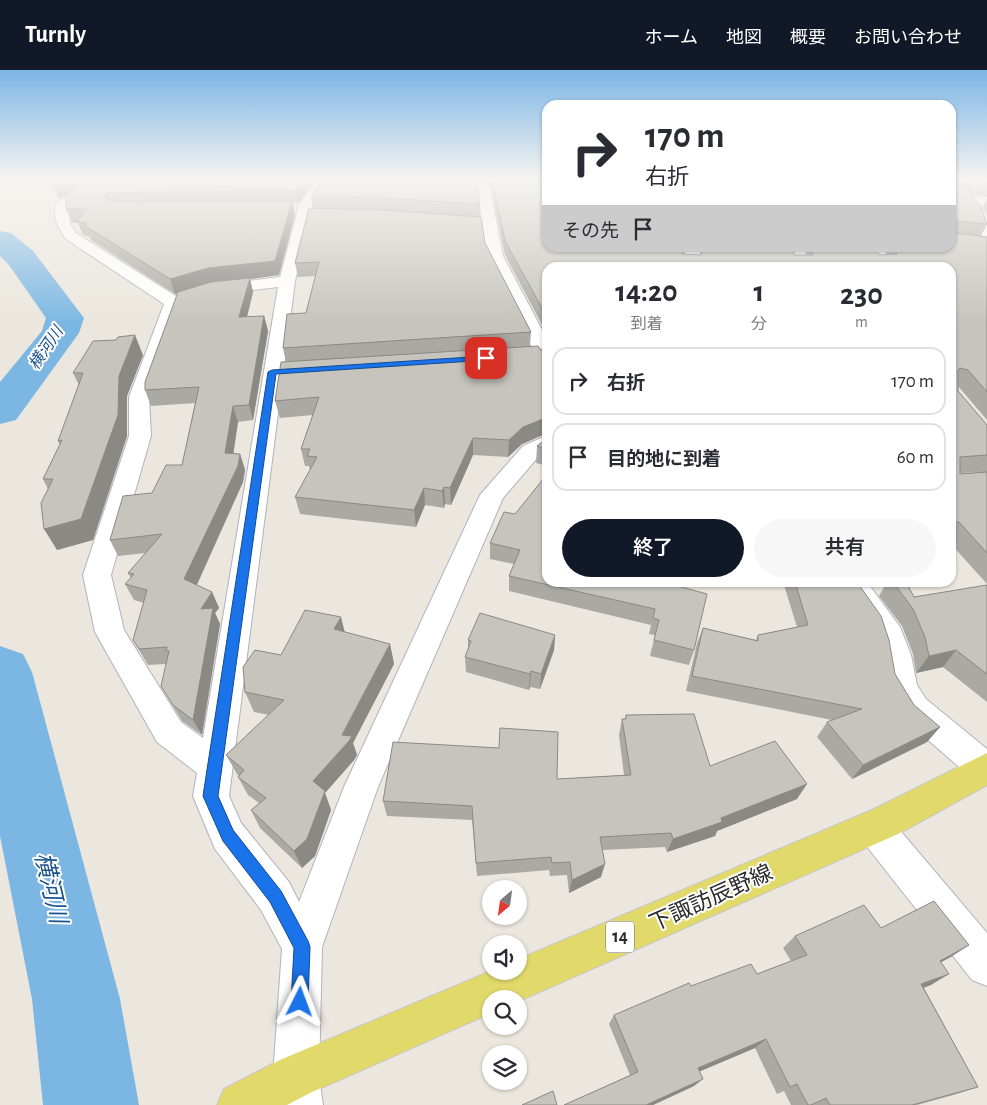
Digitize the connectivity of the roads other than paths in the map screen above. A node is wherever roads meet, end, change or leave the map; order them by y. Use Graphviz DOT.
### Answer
graph roads {
  1 [pos="65,227"];
  2 [pos="298,227"];
  3 [pos="485,227"];
  4 [pos="984,227"];
  5 [pos="984,242"];
  6 [pos="287,281"];
  7 [pos="186,298"];
  8 [pos="542,349"];
  9 [pos="524,356"];
  10 [pos="542,357"];
  11 [pos="542,445"];
  12 [pos="855,587"];
  13 [pos="215,766"];
  14 [pos="987,769"];
  15 [pos="874,827"];
  16 [pos="302,947"];
  17 [pos="987,965"];
  18 [pos="304,1095"];
  19 [pos="245,1103"];
  1 -- 7 [label="street"];
  2 -- 6 [label="street"];
  3 -- 8 [label="street"];
  4 -- 5 [label="street"];
  6 -- 7 [label="street"];
  6 -- 13 [label="street"];
  7 -- 13 [label="street"];
  9 -- 10 [label="street"];
  11 -- 16 [label="street"];
  12 -- 14 [label="street"];
  13 -- 16 [label="street"];
  14 -- 15 [label="main road, 下諏訪辰野線 / 14"];
  15 -- 17 [label="street"];
  15 -- 18 [label="main road, 下諏訪辰野線 / 14"];
  16 -- 18 [label="street"];
  18 -- 19 [label="main road, 下諏訪辰野線 / 14"];
}
